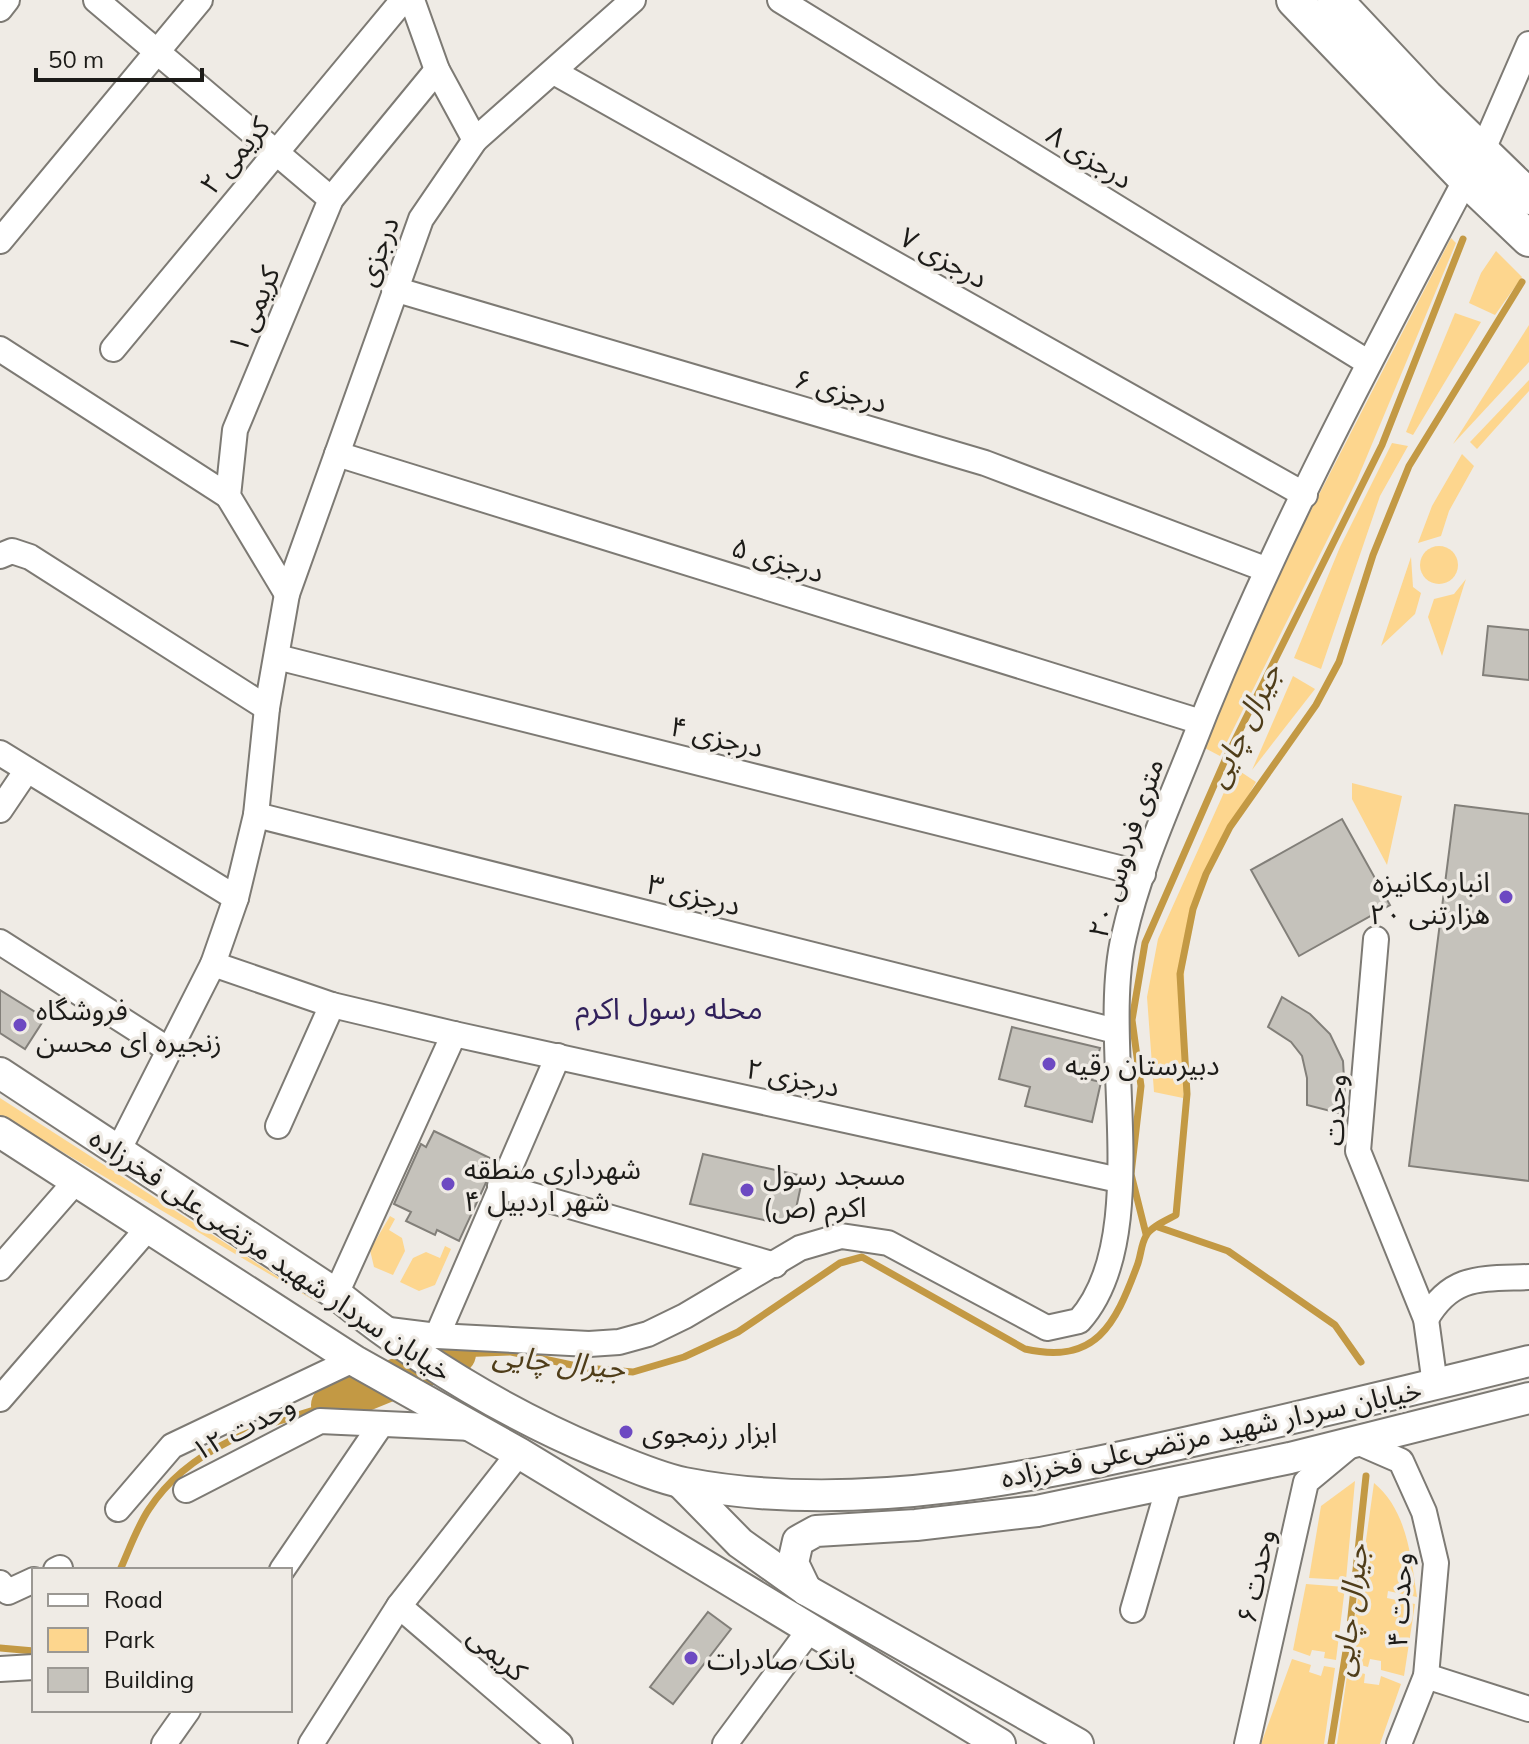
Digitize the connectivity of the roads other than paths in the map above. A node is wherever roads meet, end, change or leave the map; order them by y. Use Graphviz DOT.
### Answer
graph roads {
  1 [pos="7,0"];
  2 [pos="96,0"];
  3 [pos="200,0"];
  4 [pos="403,0"];
  5 [pos="412,0"];
  6 [pos="633,0"];
  7 [pos="780,0"];
  8 [pos="1294,0"];
  9 [pos="1335,0"];
  10 [pos="607,8"];
  11 [pos="0,9"];
  12 [pos="1529,44"];
  13 [pos="157,52"];
  14 [pos="437,70"];
  15 [pos="554,72"];
  16 [pos="475,140"];
  17 [pos="275,151"];
  18 [pos="1474,166"];
  19 [pos="1527,192"];
  20 [pos="331,199"];
  21 [pos="1529,239"];
  22 [pos="0,241"];
  23 [pos="394,289"];
  24 [pos="0,349"];
  25 [pos="113,349"];
  26 [pos="1369,363"];
  27 [pos="337,454"];
  28 [pos="1305,495"];
  29 [pos="228,496"];
  30 [pos="0,556"];
  31 [pos="1265,569"];
  32 [pos="287,594"];
  33 [pos="277,657"];
  34 [pos="267,708"];
  35 [pos="1201,722"];
  36 [pos="0,753"];
  37 [pos="27,770"];
  38 [pos="0,810"];
  39 [pos="256,815"];
  40 [pos="1143,874"];
  41 [pos="236,898"];
  42 [pos="1376,939"];
  43 [pos="0,942"];
  44 [pos="213,964"];
  45 [pos="332,1005"];
  46 [pos="1116,1031"];
  47 [pos="454,1034"];
  48 [pos="169,1050"];
  49 [pos="558,1056"];
  50 [pos="0,1073"];
  51 [pos="278,1126"];
  52 [pos="0,1132"];
  53 [pos="118,1151"];
  54 [pos="1119,1180"];
  55 [pos="76,1181"];
  56 [pos="500,1186"];
  57 [pos="149,1227"];
  58 [pos="775,1265"];
  59 [pos="0,1268"];
  60 [pos="1529,1277"];
  61 [pos="336,1294"];
  62 [pos="1426,1319"];
  63 [pos="379,1329"];
  64 [pos="437,1336"];
  65 [pos="354,1360"];
  66 [pos="1529,1361"];
  67 [pos="1435,1385"];
  68 [pos="1529,1398"];
  69 [pos="0,1399"];
  70 [pos="1349,1406"];
  71 [pos="467,1425"];
  72 [pos="380,1426"];
  73 [pos="1355,1441"];
  74 [pos="519,1453"];
  75 [pos="1170,1482"];
  76 [pos="681,1483"];
  77 [pos="186,1490"];
  78 [pos="118,1509"];
  79 [pos="283,1568"];
  80 [pos="32,1581"];
  81 [pos="0,1583"];
  82 [pos="806,1590"];
  83 [pos="399,1606"];
  84 [pos="1133,1610"];
  85 [pos="811,1628"];
  86 [pos="32,1667"];
  87 [pos="0,1669"];
  88 [pos="1426,1676"];
  89 [pos="1529,1709"];
  90 [pos="187,1712"];
  91 [pos="544,1739"];
  92 [pos="164,1744"];
  93 [pos="311,1744"];
  94 [pos="725,1744"];
  95 [pos="1000,1744"];
  96 [pos="1078,1744"];
  97 [pos="1247,1744"];
  98 [pos="1399,1744"];
  1 -- 11 [label="street"];
  2 -- 13 [label="street"];
  3 -- 13 [label="street"];
  4 -- 17 [label="street, کریمی ۲"];
  5 -- 14 [label="street"];
  6 -- 10 [label="street, درجزی"];
  7 -- 26 [label="street, درجزی ۸"];
  8 -- 18 [label="highway"];
  9 -- 18 [label="highway"];
  10 -- 15 [label="street, درجزی"];
  12 -- 18 [label="street, ۲۰ متری فردوس"];
  13 -- 17 [label="street"];
  13 -- 22 [label="street"];
  14 -- 16 [label="street"];
  14 -- 20 [label="street, کریمی ۱"];
  15 -- 16 [label="street, درجزی"];
  15 -- 28 [label="street, درجزی ۷"];
  16 -- 23 [label="street, درجزی"];
  17 -- 20 [label="street"];
  17 -- 25 [label="street, کریمی ۲"];
  18 -- 19 [label="highway"];
  18 -- 21 [label="highway"];
  18 -- 26 [label="street, ۲۰ متری فردوس"];
  20 -- 29 [label="street, کریمی ۱"];
  23 -- 27 [label="street, درجزی"];
  23 -- 31 [label="street, درجزی ۶"];
  24 -- 29 [label="street"];
  26 -- 28 [label="street, ۲۰ متری فردوس"];
  27 -- 32 [label="street, درجزی"];
  27 -- 35 [label="street, درجزی ۵"];
  28 -- 31 [label="street, ۲۰ متری فردوس"];
  29 -- 32 [label="street"];
  30 -- 34 [label="street"];
  31 -- 35 [label="street, ۲۰ متری فردوس"];
  32 -- 33 [label="street, درجزی"];
  33 -- 34 [label="street, درجزی"];
  33 -- 40 [label="street, درجزی ۴"];
  34 -- 39 [label="street, درجزی"];
  35 -- 40 [label="street, ۲۰ متری فردوس"];
  36 -- 37 [label="street"];
  37 -- 38 [label="street"];
  37 -- 41 [label="street"];
  39 -- 41 [label="street, درجزی"];
  39 -- 46 [label="street, درجزی ۳"];
  40 -- 46 [label="street, ۲۰ متری فردوس"];
  41 -- 44 [label="street, درجزی"];
  42 -- 62 [label="street, وحدت"];
  43 -- 48 [label="street"];
  44 -- 45 [label="street, درجزی ۲"];
  44 -- 48 [label="street, درجزی"];
  45 -- 47 [label="street, درجزی ۲"];
  45 -- 51 [label="street"];
  46 -- 54 [label="street, ۲۰ متری فردوس"];
  47 -- 49 [label="street, درجزی ۲"];
  47 -- 61 [label="street"];
  48 -- 53 [label="street, درجزی"];
  49 -- 54 [label="street, درجزی ۲"];
  49 -- 56 [label="street"];
  50 -- 53 [label="main road, خیابان سردار شهید مرتضی‌علی فخرزاده"];
  52 -- 55 [label="main road, خیابان سردار شهید مرتضی‌علی فخرزاده"];
  53 -- 61 [label="main road, خیابان سردار شهید مرتضی‌علی فخرزاده"];
  54 -- 58 [label="street, ۲۰ متری فردوس"];
  55 -- 57 [label="main road, خیابان سردار شهید مرتضی‌علی فخرزاده"];
  55 -- 59 [label="street"];
  56 -- 58 [label="street"];
  56 -- 64 [label="street"];
  57 -- 65 [label="main road, خیابان سردار شهید مرتضی‌علی فخرزاده"];
  57 -- 69 [label="street"];
  58 -- 64 [label="street, ۲۰ متری فردوس"];
  60 -- 62 [label="street"];
  61 -- 63 [label="main road, خیابان سردار شهید مرتضی‌علی فخرزاده"];
  62 -- 67 [label="street, وحدت"];
  63 -- 64 [label="street, ۲۰ متری فردوس"];
  63 -- 76 [label="main road, خیابان سردار شهید مرتضی‌علی فخرزاده"];
  65 -- 71 [label="main road, خیابان سردار شهید مرتضی‌علی فخرزاده"];
  65 -- 78 [label="street"];
  66 -- 67 [label="main road, خیابان سردار شهید مرتضی‌علی فخرزاده"];
  67 -- 70 [label="main road, خیابان سردار شهید مرتضی‌علی فخرزاده"];
  68 -- 73 [label="main road, خیابان سردار شهید مرتضی‌علی فخرزاده"];
  70 -- 73 [label="street"];
  70 -- 76 [label="main road, خیابان سردار شهید مرتضی‌علی فخرزاده"];
  71 -- 72 [label="street, وحدت ۱۲"];
  71 -- 74 [label="main road, خیابان سردار شهید مرتضی‌علی فخرزاده"];
  72 -- 77 [label="street, وحدت ۱۲"];
  72 -- 79 [label="street"];
  73 -- 75 [label="main road, خیابان سردار شهید مرتضی‌علی فخرزاده"];
  73 -- 88 [label="street, وحدت ۴"];
  73 -- 97 [label="street, وحدت ۶"];
  74 -- 83 [label="street"];
  74 -- 85 [label="main road, خیابان سردار شهید مرتضی‌علی فخرزاده"];
  75 -- 82 [label="main road, خیابان سردار شهید مرتضی‌علی فخرزاده"];
  75 -- 84 [label="street"];
  76 -- 82 [label="main road"];
  80 -- 81 [label="street"];
  82 -- 96 [label="main road"];
  83 -- 91 [label="street, کریمی"];
  83 -- 93 [label="street"];
  85 -- 94 [label="street"];
  85 -- 95 [label="main road, خیابان سردار شهید مرتضی‌علی فخرزاده"];
  86 -- 87 [label="street"];
  88 -- 89 [label="street"];
  88 -- 98 [label="street, وحدت ۴"];
  90 -- 92 [label="street"];
}
